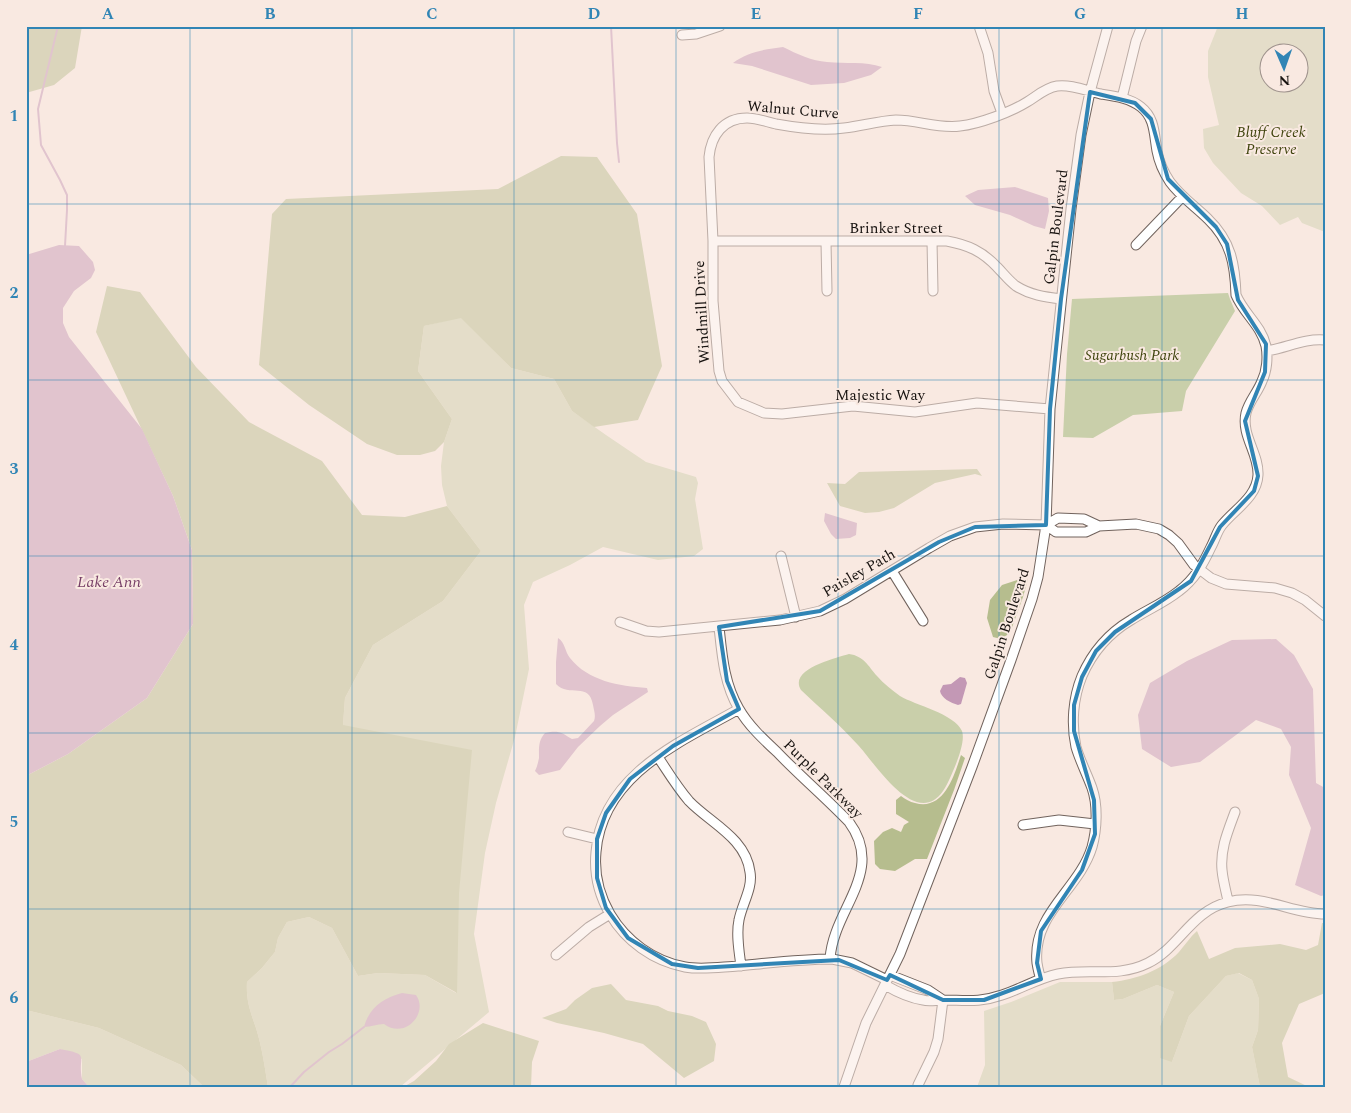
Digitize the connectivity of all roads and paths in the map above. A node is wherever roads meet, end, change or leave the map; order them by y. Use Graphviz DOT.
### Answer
graph roads {
  1 [pos="720,26"];
  2 [pos="979,26"];
  3 [pos="1108,26"];
  4 [pos="1142,26"];
  5 [pos="682,35"];
  6 [pos="1090,92"];
  7 [pos="1122,98"];
  8 [pos="1002,113"];
  9 [pos="1183,196"];
  10 [pos="713,241"];
  11 [pos="826,242"];
  12 [pos="932,242"];
  13 [pos="1136,245"];
  14 [pos="827,291"];
  15 [pos="933,291"];
  16 [pos="1060,299"];
  17 [pos="1325,340"];
  18 [pos="1267,351"];
  19 [pos="722,381"];
  20 [pos="1050,409"];
  21 [pos="1046,525"];
  22 [pos="1099,526"];
  23 [pos="781,556"];
  24 [pos="1199,570"];
  25 [pos="892,571"];
  26 [pos="1325,616"];
  27 [pos="796,617"];
  28 [pos="922,621"];
  29 [pos="620,622"];
  30 [pos="719,627"];
  31 [pos="739,709"];
  32 [pos="658,757"];
  33 [pos="1235,812"];
  34 [pos="1024,824"];
  35 [pos="1095,824"];
  36 [pos="568,832"];
  37 [pos="597,839"];
  38 [pos="1228,902"];
  39 [pos="610,914"];
  40 [pos="1325,914"];
  41 [pos="556,955"];
  42 [pos="830,959"];
  43 [pos="741,966"];
  44 [pos="1041,979"];
  45 [pos="887,980"];
  46 [pos="943,1000"];
  47 [pos="918,1085"];
  48 [pos="844,1087"];
  1 -- 5 [label="street"];
  2 -- 8 [label="street"];
  3 -- 6 [label="street, Galpin Boulevard"];
  4 -- 7 [label="street"];
  6 -- 7 [label="street, Walnut Curve"];
  6 -- 8 [label="street, Walnut Curve"];
  6 -- 16 [label="street, Galpin Boulevard"];
  7 -- 9 [label="street, Walnut Curve"];
  8 -- 10 [label="street, Walnut Curve"];
  9 -- 13 [label="street"];
  9 -- 18 [label="street, Walnut Curve"];
  10 -- 11 [label="street, Brinker Street"];
  10 -- 19 [label="street, Windmill Drive"];
  11 -- 12 [label="street, Brinker Street"];
  11 -- 14 [label="street"];
  12 -- 15 [label="street"];
  12 -- 16 [label="street, Brinker Street"];
  16 -- 20 [label="street, Galpin Boulevard"];
  17 -- 18 [label="street"];
  18 -- 24 [label="street"];
  19 -- 20 [label="street, Majestic Way"];
  20 -- 21 [label="street, Galpin Boulevard"];
  21 -- 22 [label="street"];
  21 -- 22 [label="street"];
  21 -- 25 [label="street, Paisley Path"];
  21 -- 45 [label="street, Galpin Boulevard"];
  22 -- 24 [label="street"];
  23 -- 27 [label="street"];
  24 -- 26 [label="street"];
  24 -- 35 [label="street"];
  25 -- 27 [label="street, Paisley Path"];
  25 -- 28 [label="street"];
  27 -- 30 [label="street, Paisley Path"];
  29 -- 30 [label="street, Paisley Path"];
  30 -- 31 [label="street, Purple Parkway"];
  31 -- 32 [label="street"];
  31 -- 42 [label="street, Purple Parkway"];
  32 -- 37 [label="street"];
  32 -- 43 [label="street"];
  33 -- 38 [label="street"];
  34 -- 35 [label="street"];
  35 -- 44 [label="street"];
  36 -- 37 [label="street"];
  37 -- 39 [label="street"];
  38 -- 40 [label="street"];
  38 -- 44 [label="street"];
  39 -- 41 [label="street"];
  39 -- 43 [label="street"];
  42 -- 43 [label="street"];
  42 -- 45 [label="street"];
  44 -- 46 [label="street"];
  45 -- 46 [label="street"];
  45 -- 48 [label="street, Galpin Boulevard"];
  46 -- 47 [label="street"];
}
